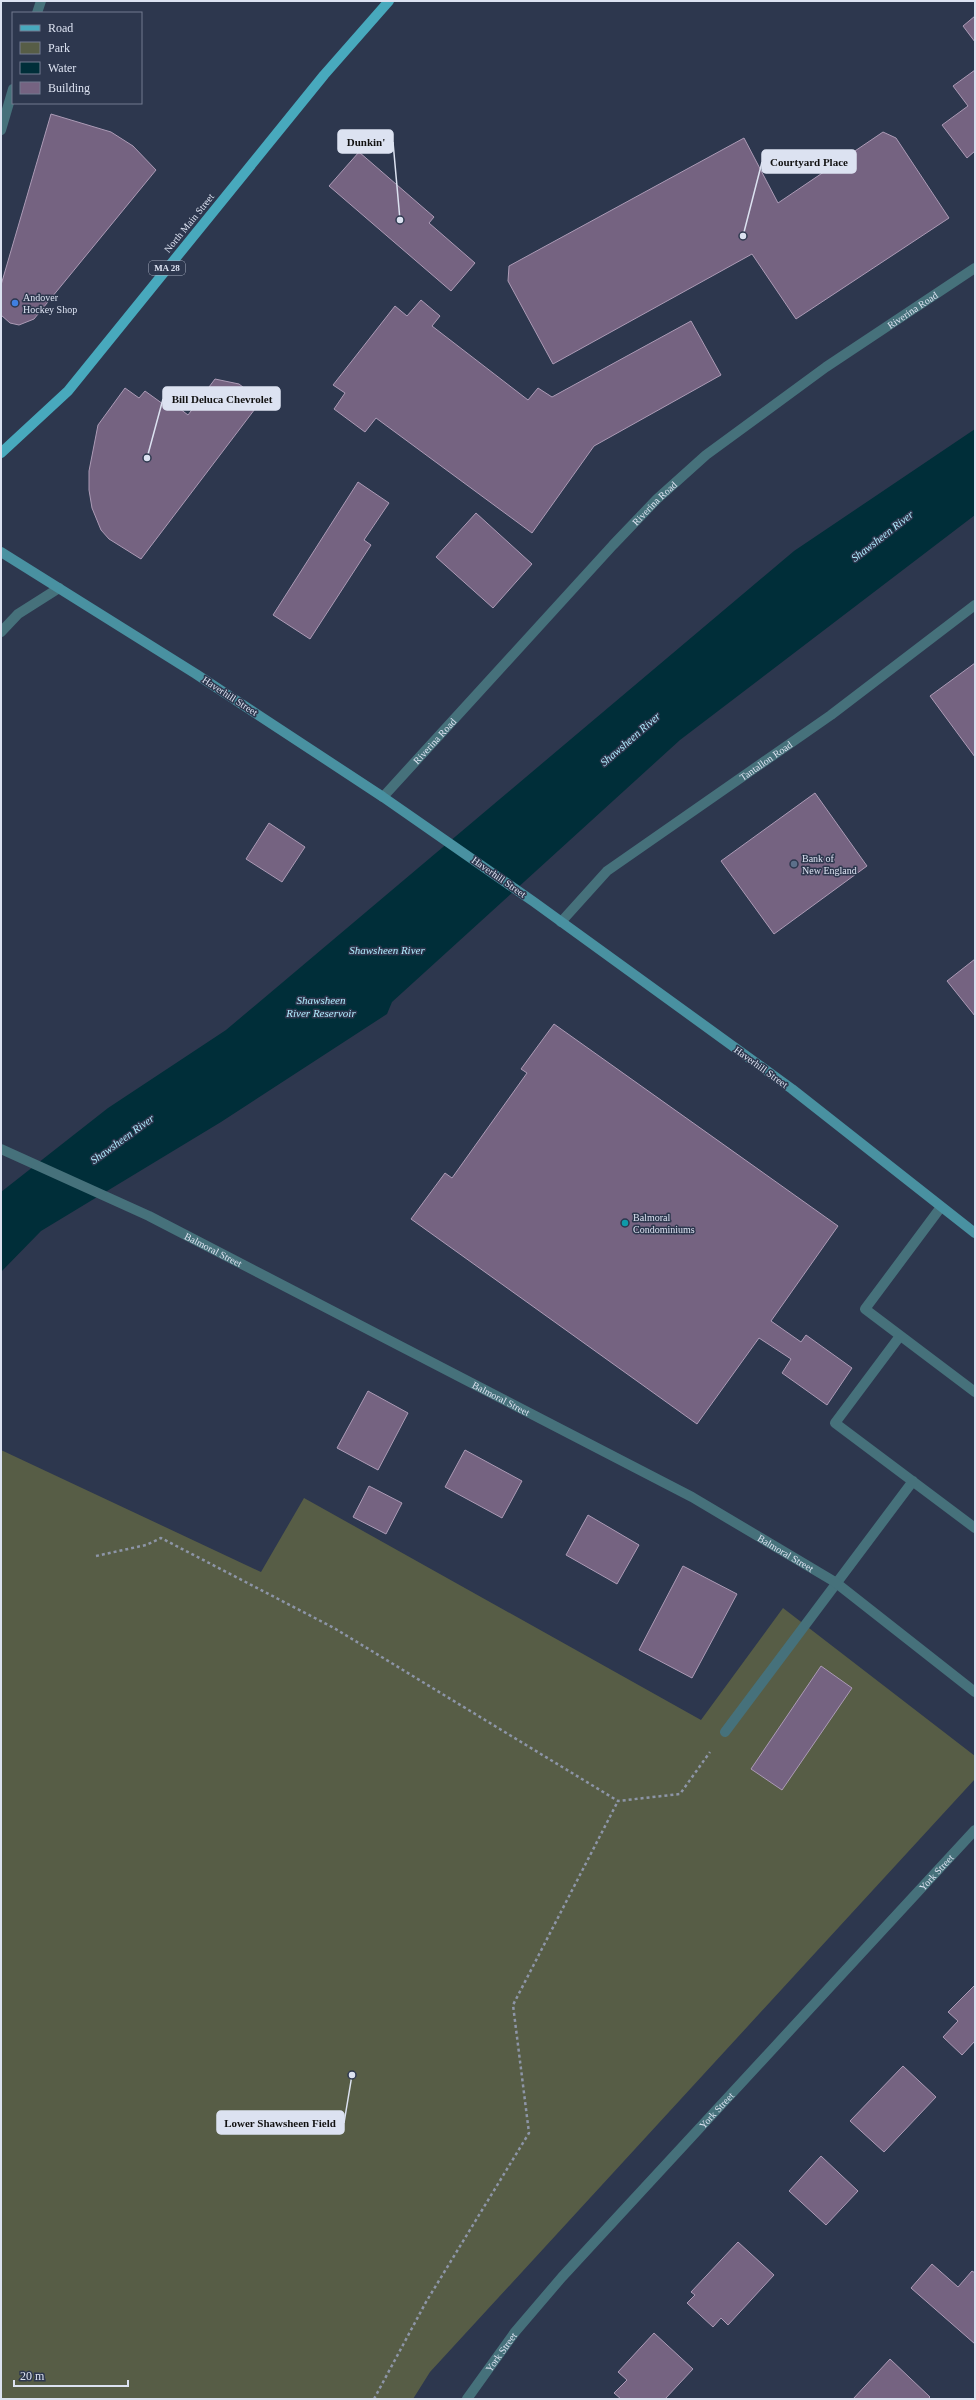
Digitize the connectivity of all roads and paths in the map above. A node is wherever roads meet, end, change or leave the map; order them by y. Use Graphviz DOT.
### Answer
graph roads {
  1 [pos="41,1"];
  2 [pos="389,1"];
  3 [pos="37,12"];
  4 [pos="12,92"];
  5 [pos="1,130"];
  6 [pos="975,268"];
  7 [pos="1,453"];
  8 [pos="1,552"];
  9 [pos="59,588"];
  10 [pos="975,605"];
  11 [pos="1,632"];
  12 [pos="384,797"];
  13 [pos="562,922"];
  14 [pos="1,1149"];
  15 [pos="941,1207"];
  16 [pos="975,1233"];
  17 [pos="900,1336"];
  18 [pos="975,1392"];
  19 [pos="912,1481"];
  20 [pos="975,1528"];
  21 [pos="96,1556"];
  22 [pos="835,1582"];
  23 [pos="975,1692"];
  24 [pos="725,1732"];
  25 [pos="618,1801"];
  26 [pos="975,1830"];
  27 [pos="374,2399"];
  28 [pos="467,2399"];
  1 -- 3 [label="street"];
  2 -- 7 [label="main road, North Main Street / MA 28"];
  4 -- 5 [label="street"];
  6 -- 12 [label="street, Riverina Road"];
  8 -- 9 [label="main road, Haverhill Street"];
  9 -- 11 [label="street"];
  9 -- 12 [label="main road, Haverhill Street"];
  10 -- 13 [label="street, Tantallon Road"];
  12 -- 13 [label="main road, Haverhill Street"];
  13 -- 15 [label="main road, Haverhill Street"];
  14 -- 22 [label="street, Balmoral Street"];
  15 -- 16 [label="main road, Haverhill Street"];
  15 -- 17 [label="street"];
  17 -- 18 [label="street"];
  17 -- 19 [label="street"];
  19 -- 20 [label="street"];
  19 -- 22 [label="street"];
  21 -- 25 [label="path"];
  22 -- 23 [label="street, Balmoral Street"];
  22 -- 24 [label="street"];
  24 -- 25 [label="path"];
  25 -- 27 [label="path"];
  26 -- 28 [label="street, York Street"];
}
